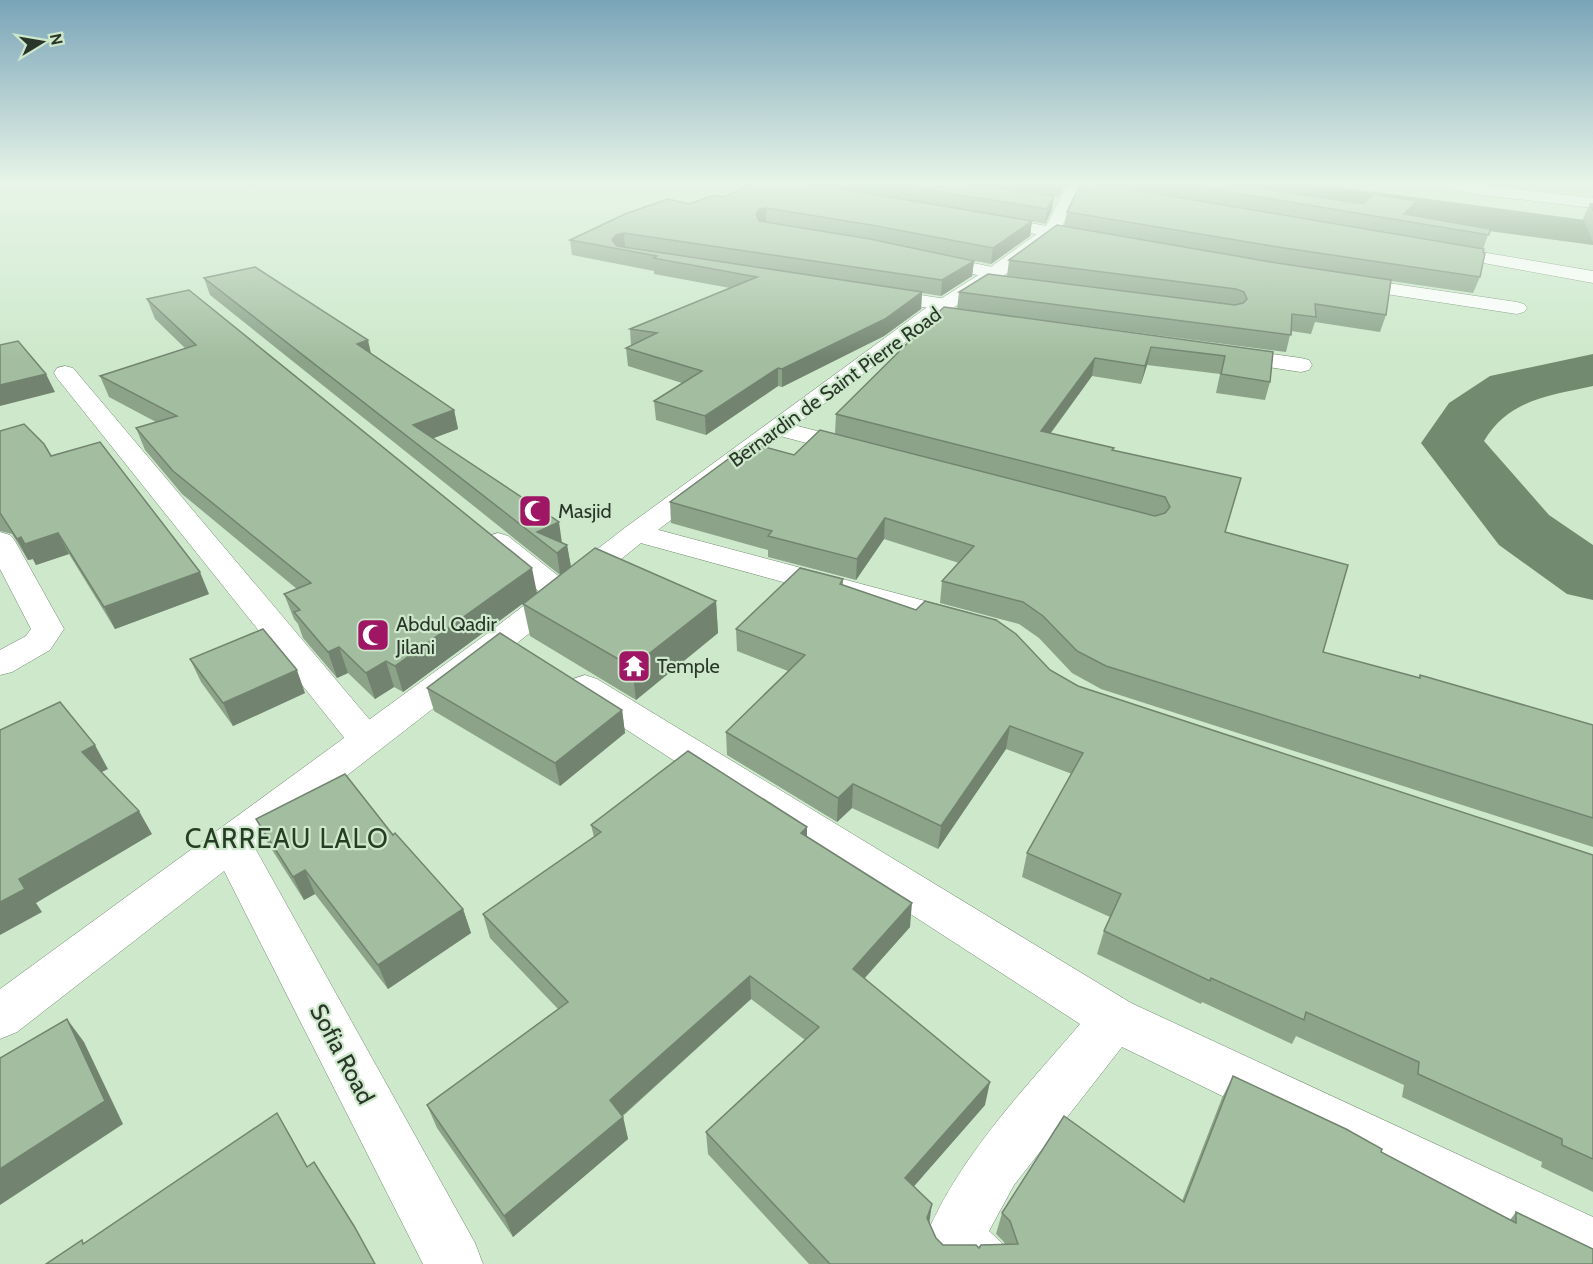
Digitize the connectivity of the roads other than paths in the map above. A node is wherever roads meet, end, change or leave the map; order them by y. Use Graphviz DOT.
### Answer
graph roads {
  1 [pos="1033,240"];
  2 [pos="1428,248"];
  3 [pos="916,256"];
  4 [pos="1593,277"];
  5 [pos="996,279"];
  6 [pos="1328,280"];
  7 [pos="855,291"];
  8 [pos="1517,308"];
  9 [pos="947,312"];
  10 [pos="1209,352"];
  11 [pos="1301,365"];
  12 [pos="65,373"];
  13 [pos="778,428"];
  14 [pos="883,456"];
  15 [pos="478,526"];
  16 [pos="636,533"];
  17 [pos="0,541"];
  18 [pos="560,593"];
  19 [pos="995,630"];
  20 [pos="504,637"];
  21 [pos="0,664"];
  22 [pos="367,741"];
  23 [pos="231,843"];
  24 [pos="0,1017"];
  25 [pos="1114,1019"];
  26 [pos="1593,1247"];
  27 [pos="454,1264"];
  28 [pos="981,1264"];
  1 -- 5 [label="street, Bernardin de Saint Pierre Road"];
  2 -- 4 [label="street"];
  3 -- 5 [label="street"];
  5 -- 9 [label="street, Bernardin de Saint Pierre Road"];
  6 -- 8 [label="street"];
  7 -- 9 [label="street"];
  9 -- 13 [label="street, Bernardin de Saint Pierre Road"];
  10 -- 11 [label="street"];
  12 -- 22 [label="street"];
  13 -- 14 [label="street"];
  13 -- 16 [label="street, Bernardin de Saint Pierre Road"];
  15 -- 18 [label="street"];
  16 -- 18 [label="street, Bernardin de Saint Pierre Road"];
  16 -- 19 [label="street"];
  17 -- 21 [label="street"];
  18 -- 20 [label="street, Bernardin de Saint Pierre Road"];
  20 -- 22 [label="street, Bernardin de Saint Pierre Road"];
  20 -- 25 [label="street"];
  22 -- 23 [label="street, Bernardin de Saint Pierre Road"];
  23 -- 24 [label="street, Bernardin de Saint Pierre Road"];
  23 -- 27 [label="street, Sofia Road"];
  25 -- 26 [label="street"];
  25 -- 28 [label="street"];
}
